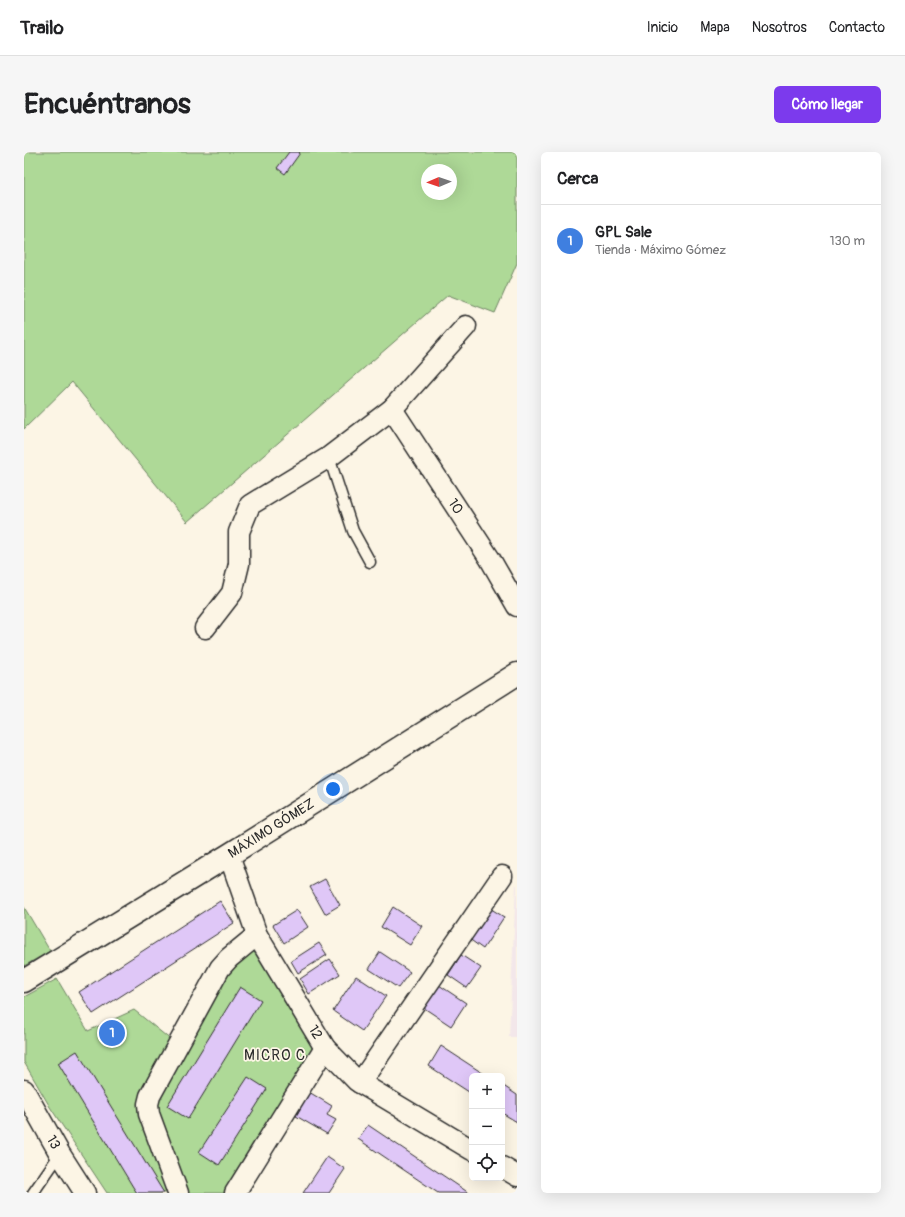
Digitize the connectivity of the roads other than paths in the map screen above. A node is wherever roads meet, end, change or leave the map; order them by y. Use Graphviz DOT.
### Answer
graph roads {
  1 [pos="466,326"];
  2 [pos="392,409"];
  3 [pos="329,458"];
  4 [pos="370,562"];
  5 [pos="517,606"];
  6 [pos="205,628"];
  7 [pos="517,674"];
  8 [pos="229,855"];
  9 [pos="502,876"];
  10 [pos="257,935"];
  11 [pos="24,981"];
  12 [pos="325,1048"];
  13 [pos="360,1083"];
  14 [pos="24,1090"];
  15 [pos="469,1148"];
  16 [pos="60,1154"];
  17 [pos="505,1170"];
  18 [pos="517,1176"];
  19 [pos="33,1193"];
  20 [pos="85,1193"];
  21 [pos="178,1193"];
  22 [pos="235,1193"];
  1 -- 2 [label="street"];
  2 -- 3 [label="street"];
  2 -- 5 [label="street, 10"];
  3 -- 4 [label="lane"];
  3 -- 6 [label="street"];
  7 -- 8 [label="main road, MÁXIMO GÓMEZ"];
  8 -- 10 [label="street, 12"];
  8 -- 11 [label="main road, MÁXIMO GÓMEZ"];
  9 -- 13 [label="street"];
  10 -- 12 [label="street, 12"];
  10 -- 21 [label="street"];
  12 -- 13 [label="street, 12"];
  12 -- 22 [label="street"];
  13 -- 15 [label="street, 12"];
  14 -- 16 [label="street, 13"];
  16 -- 19 [label="lane"];
  16 -- 20 [label="street, 13"];
  17 -- 18 [label="street"];
}
